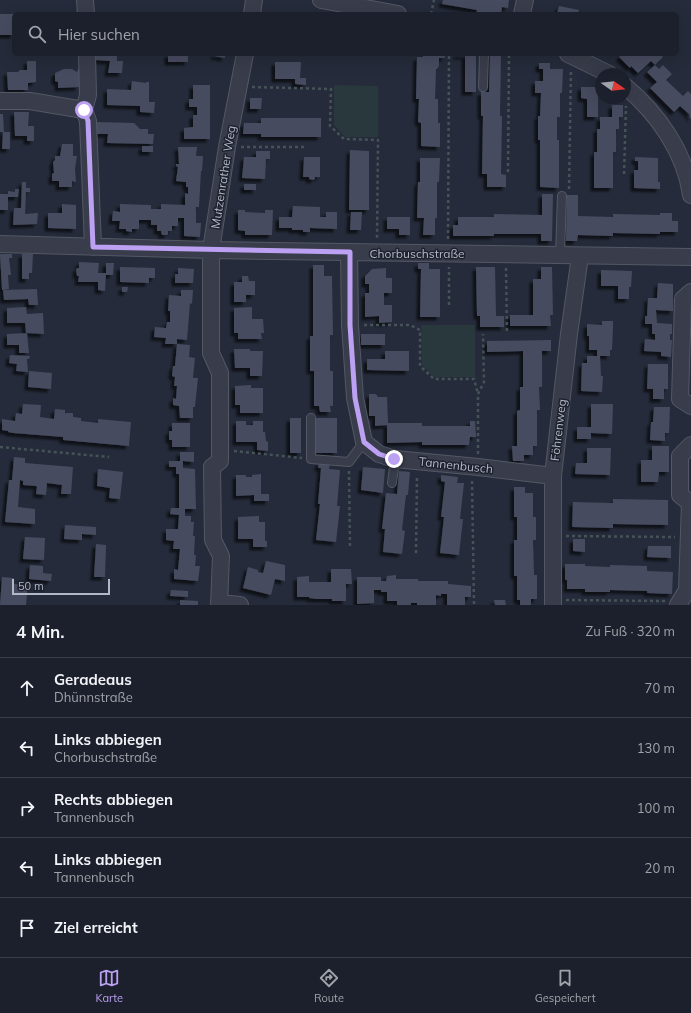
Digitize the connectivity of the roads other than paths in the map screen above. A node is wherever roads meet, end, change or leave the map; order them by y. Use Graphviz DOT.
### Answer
graph roads {
  1 [pos="86,0"];
  2 [pos="254,0"];
  3 [pos="321,0"];
  4 [pos="525,0"];
  5 [pos="339,2"];
  6 [pos="86,12"];
  7 [pos="252,12"];
  8 [pos="388,12"];
  9 [pos="522,12"];
  10 [pos="87,56"];
  11 [pos="245,56"];
  12 [pos="484,56"];
  13 [pos="572,56"];
  14 [pos="597,68"];
  15 [pos="483,87"];
  16 [pos="631,92"];
  17 [pos="0,101"];
  18 [pos="84,110"];
  19 [pos="691,195"];
  20 [pos="562,196"];
  21 [pos="0,244"];
  22 [pos="93,247"];
  23 [pos="211,250"];
  24 [pos="350,252"];
  25 [pos="560,255"];
  26 [pos="580,256"];
  27 [pos="691,257"];
  28 [pos="691,292"];
  29 [pos="691,406"];
  30 [pos="311,418"];
  31 [pos="364,442"];
  32 [pos="691,445"];
  33 [pos="394,459"];
  34 [pos="553,476"];
  35 [pos="392,483"];
  36 [pos="553,602"];
  37 [pos="678,603"];
  38 [pos="220,604"];
  39 [pos="240,605"];
  1 -- 6 [label="street"];
  2 -- 7 [label="street"];
  3 -- 5 [label="street"];
  4 -- 9 [label="street"];
  5 -- 8 [label="street"];
  10 -- 18 [label="street"];
  11 -- 23 [label="street, Mutzenrather Weg"];
  12 -- 15 [label="lane"];
  13 -- 14 [label="street"];
  16 -- 19 [label="street"];
  17 -- 18 [label="street"];
  18 -- 22 [label="street"];
  20 -- 25 [label="lane"];
  21 -- 22 [label="street, Chorbuschstraße"];
  22 -- 23 [label="street, Chorbuschstraße"];
  23 -- 24 [label="street, Chorbuschstraße"];
  23 -- 38 [label="street, Mutzenrather Weg"];
  24 -- 25 [label="street, Chorbuschstraße"];
  24 -- 31 [label="street"];
  25 -- 26 [label="street, Chorbuschstraße"];
  26 -- 27 [label="street, Chorbuschstraße"];
  26 -- 34 [label="street, Föhrenweg"];
  28 -- 29 [label="street"];
  30 -- 31 [label="lane"];
  31 -- 33 [label="street, Tannenbusch"];
  32 -- 37 [label="street"];
  33 -- 34 [label="street, Tannenbusch"];
  33 -- 35 [label="lane"];
  34 -- 36 [label="street, Föhrenweg"];
  38 -- 39 [label="street"];
}
